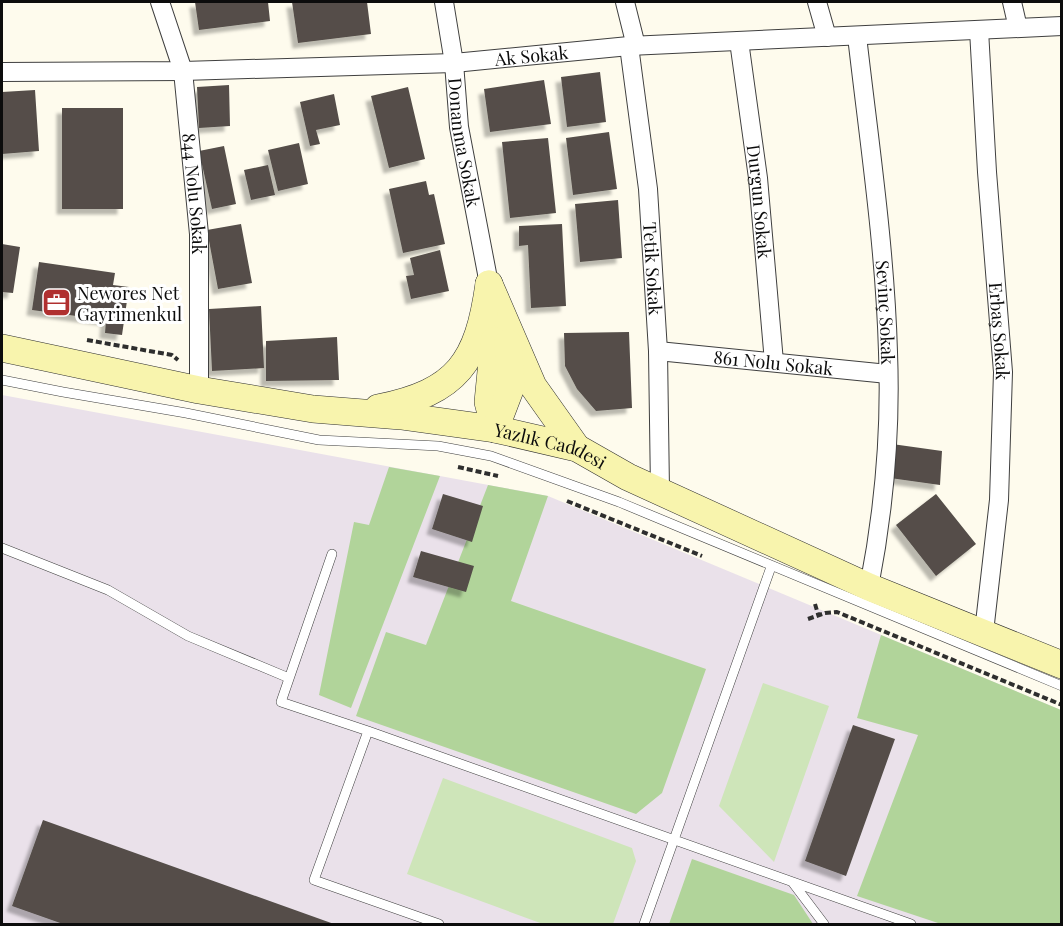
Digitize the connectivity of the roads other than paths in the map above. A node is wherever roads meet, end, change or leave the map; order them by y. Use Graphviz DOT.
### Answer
graph roads {
  1 [pos="160,2"];
  2 [pos="444,2"];
  3 [pos="625,2"];
  4 [pos="817,2"];
  5 [pos="1012,2"];
  6 [pos="1062,26"];
  7 [pos="1018,28"];
  8 [pos="979,30"];
  9 [pos="857,36"];
  10 [pos="827,37"];
  11 [pos="739,41"];
  12 [pos="633,46"];
  13 [pos="454,63"];
  14 [pos="183,71"];
  15 [pos="2,72"];
  16 [pos="489,284"];
  17 [pos="2,348"];
  18 [pos="658,351"];
  19 [pos="774,363"];
  20 [pos="888,374"];
  21 [pos="2,380"];
  22 [pos="199,390"];
  23 [pos="352,412"];
  24 [pos="495,429"];
  25 [pos="577,448"];
  26 [pos="660,491"];
  27 [pos="2,548"];
  28 [pos="332,554"];
  29 [pos="771,567"];
  30 [pos="869,587"];
  31 [pos="984,632"];
  32 [pos="1062,664"];
  33 [pos="289,678"];
  34 [pos="1062,686"];
  35 [pos="368,731"];
  36 [pos="675,840"];
  37 [pos="792,882"];
  38 [pos="439,924"];
  39 [pos="644,924"];
  40 [pos="824,924"];
  41 [pos="910,924"];
  1 -- 14 [label="street, 844 Nolu Sokak"];
  2 -- 13 [label="street, Donanma Sokak"];
  3 -- 12 [label="street, Tetik Sokak"];
  4 -- 10 [label="street"];
  5 -- 7 [label="street"];
  6 -- 7 [label="street, Ak Sokak"];
  7 -- 8 [label="street, Ak Sokak"];
  8 -- 9 [label="street, Ak Sokak"];
  8 -- 31 [label="street, Erbaş Sokak"];
  9 -- 10 [label="street, Ak Sokak"];
  9 -- 20 [label="street, Sevinç Sokak"];
  10 -- 11 [label="street, Ak Sokak"];
  11 -- 12 [label="street, Ak Sokak"];
  11 -- 19 [label="street, Durgun Sokak"];
  12 -- 13 [label="street, Ak Sokak"];
  12 -- 18 [label="street, Tetik Sokak"];
  13 -- 14 [label="street, Ak Sokak"];
  13 -- 16 [label="street, Donanma Sokak"];
  14 -- 15 [label="street, Ak Sokak"];
  14 -- 22 [label="street, 844 Nolu Sokak"];
  16 -- 23 [label="main road"];
  16 -- 24 [label="main road"];
  16 -- 25 [label="main road"];
  17 -- 22 [label="main road, Yazlık Caddesi"];
  18 -- 19 [label="street, 861 Nolu Sokak"];
  18 -- 26 [label="street, Tetik Sokak"];
  19 -- 20 [label="street, 861 Nolu Sokak"];
  20 -- 30 [label="street, Sevinç Sokak"];
  21 -- 29 [label="lane"];
  22 -- 23 [label="main road, Yazlık Caddesi"];
  23 -- 24 [label="main road, Yazlık Caddesi"];
  24 -- 25 [label="main road, Yazlık Caddesi"];
  25 -- 26 [label="main road, Yazlık Caddesi"];
  26 -- 30 [label="main road, Yazlık Caddesi"];
  27 -- 33 [label="lane"];
  28 -- 33 [label="lane"];
  29 -- 34 [label="lane"];
  29 -- 36 [label="lane"];
  30 -- 31 [label="main road, Yazlık Caddesi"];
  31 -- 32 [label="main road, Yazlık Caddesi"];
  33 -- 35 [label="lane"];
  35 -- 36 [label="lane"];
  35 -- 38 [label="lane"];
  36 -- 37 [label="lane"];
  36 -- 39 [label="lane"];
  37 -- 40 [label="lane"];
  37 -- 41 [label="lane"];
}
